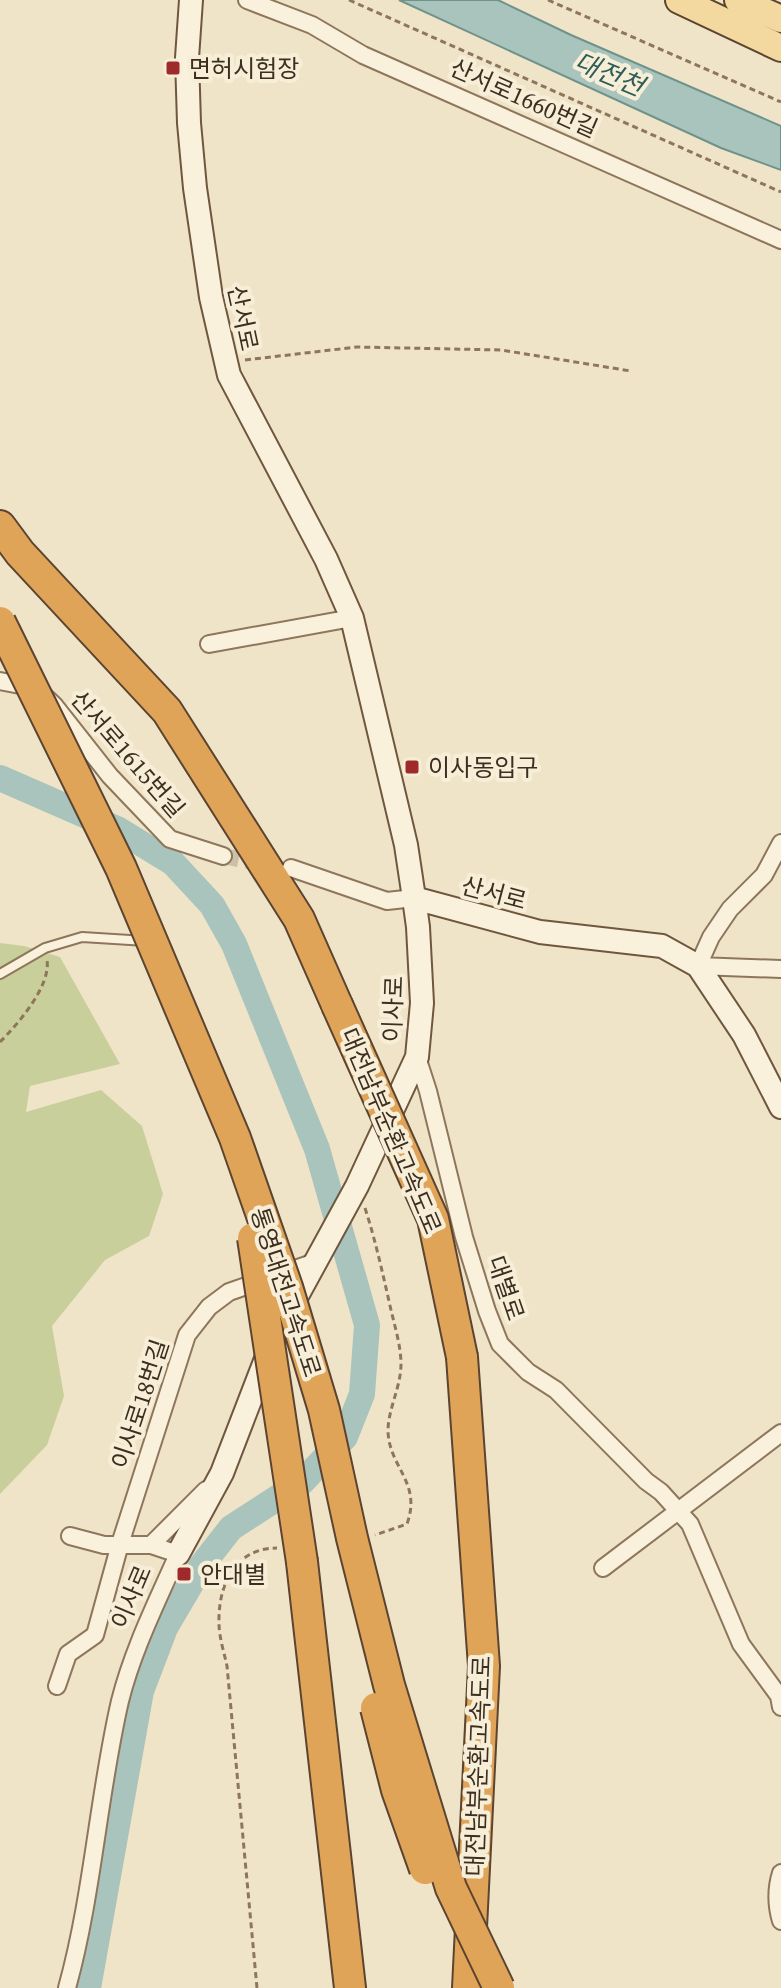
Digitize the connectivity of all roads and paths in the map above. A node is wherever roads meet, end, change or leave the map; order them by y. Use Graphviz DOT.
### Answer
graph roads {
  1 [pos="191,0"];
  2 [pos="247,0"];
  3 [pos="349,0"];
  4 [pos="548,0"];
  5 [pos="679,0"];
  6 [pos="738,0"];
  7 [pos="781,19"];
  8 [pos="781,48"];
  9 [pos="781,102"];
  10 [pos="781,192"];
  11 [pos="781,240"];
  12 [pos="226,362"];
  13 [pos="631,371"];
  14 [pos="0,526"];
  15 [pos="352,618"];
  16 [pos="0,622"];
  17 [pos="209,644"];
  18 [pos="0,659"];
  19 [pos="0,681"];
  20 [pos="781,843"];
  21 [pos="223,856"];
  22 [pos="291,868"];
  23 [pos="414,898"];
  24 [pos="45,948"];
  25 [pos="698,966"];
  26 [pos="781,969"];
  27 [pos="0,974"];
  28 [pos="181,982"];
  29 [pos="0,1042"];
  30 [pos="417,1057"];
  31 [pos="781,1107"];
  32 [pos="253,1238"];
  33 [pos="320,1257"];
  34 [pos="781,1433"];
  35 [pos="222,1473"];
  36 [pos="679,1512"];
  37 [pos="70,1536"];
  38 [pos="120,1544"];
  39 [pos="151,1545"];
  40 [pos="178,1554"];
  41 [pos="603,1568"];
  42 [pos="57,1686"];
  43 [pos="781,1707"];
  44 [pos="781,1873"];
  45 [pos="781,1921"];
  46 [pos="67,1988"];
  47 [pos="350,1988"];
  48 [pos="468,1988"];
  49 [pos="477,1988"];
  50 [pos="499,1988"];
  1 -- 12 [label="street, 산서로"];
  2 -- 11 [label="street, 산서로1660번길"];
  3 -- 10 [label="path"];
  4 -- 9 [label="path"];
  5 -- 8 [label="main road"];
  6 -- 7 [label="main road"];
  12 -- 13 [label="path"];
  12 -- 15 [label="street, 산서로"];
  14 -- 48 [label="highway, 대전남부순환고속도로, bridge"];
  15 -- 17 [label="street"];
  15 -- 23 [label="street, 산서로"];
  16 -- 50 [label="highway, 통영대전고속도로, bridge"];
  18 -- 32 [label="highway, 통영대전고속도로"];
  19 -- 21 [label="street, 산서로1615번길"];
  20 -- 25 [label="street"];
  22 -- 23 [label="street"];
  23 -- 25 [label="street, 산서로"];
  23 -- 30 [label="street, 이사로"];
  24 -- 27 [label="lane"];
  24 -- 28 [label="lane"];
  24 -- 29 [label="path"];
  25 -- 26 [label="street, 산서로"];
  25 -- 31 [label="street, 산서로"];
  30 -- 33 [label="street, 이사로"];
  30 -- 36 [label="street, 대별로"];
  32 -- 47 [label="highway, bridge"];
  32 -- 49 [label="highway, 통영대전고속도로, bridge"];
  33 -- 35 [label="street, 이사로"];
  33 -- 38 [label="street, 이사로18번길"];
  34 -- 36 [label="street"];
  35 -- 39 [label="street"];
  35 -- 40 [label="street, 이사로"];
  36 -- 41 [label="street"];
  36 -- 43 [label="street, 대별로"];
  37 -- 38 [label="street"];
  38 -- 39 [label="street"];
  38 -- 42 [label="street, 이사로18번길"];
  39 -- 40 [label="street"];
  40 -- 46 [label="street, 이사로"];
  44 -- 45 [label="street"];
}
